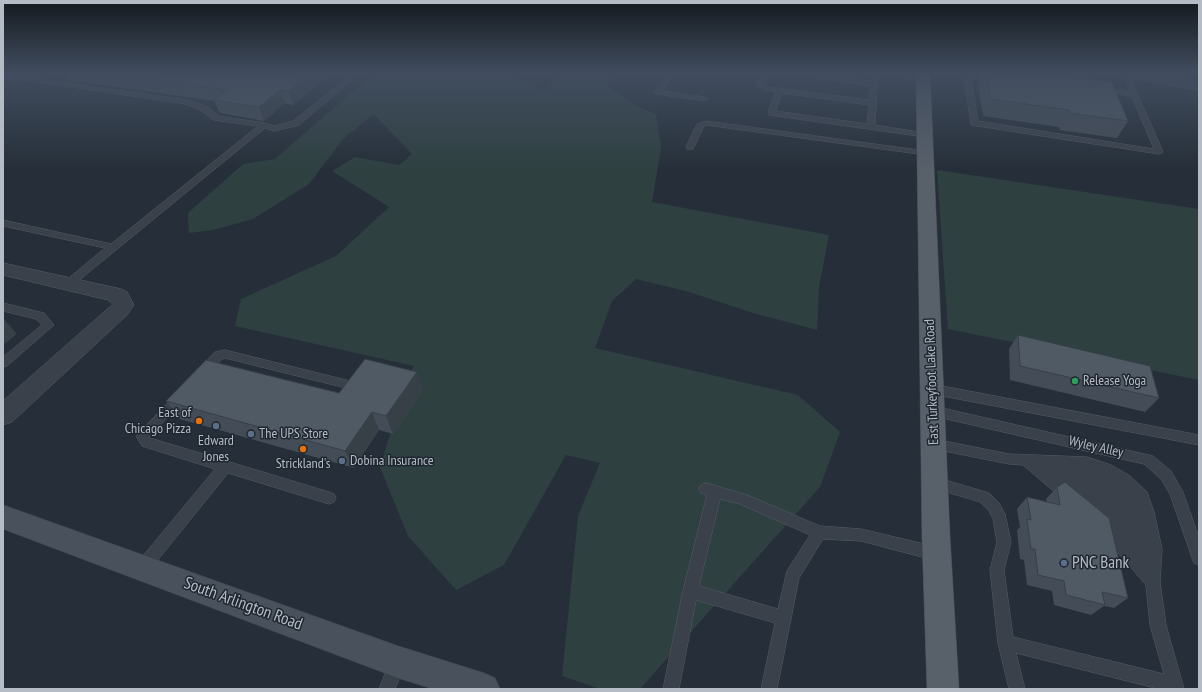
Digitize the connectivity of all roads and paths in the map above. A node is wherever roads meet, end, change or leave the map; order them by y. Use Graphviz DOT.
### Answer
graph roads {
  1 [pos="198,106"];
  2 [pos="316,106"];
  3 [pos="774,106"];
  4 [pos="872,106"];
  5 [pos="925,106"];
  6 [pos="971,106"];
  7 [pos="1140,106"];
  8 [pos="264,125"];
  9 [pos="871,128"];
  10 [pos="926,144"];
  11 [pos="690,147"];
  12 [pos="3,224"];
  13 [pos="113,247"];
  14 [pos="3,269"];
  15 [pos="68,284"];
  16 [pos="3,307"];
  17 [pos="3,363"];
  18 [pos="346,384"];
  19 [pos="933,400"];
  20 [pos="3,415"];
  21 [pos="1199,440"];
  22 [pos="934,444"];
  23 [pos="1026,460"];
  24 [pos="1047,460"];
  25 [pos="1071,461"];
  26 [pos="225,466"];
  27 [pos="935,482"];
  28 [pos="328,498"];
  29 [pos="3,517"];
  30 [pos="819,532"];
  31 [pos="1151,532"];
  32 [pos="1155,549"];
  33 [pos="937,554"];
  34 [pos="1199,558"];
  35 [pos="1154,566"];
  36 [pos="143,567"];
  37 [pos="1153,582"];
  38 [pos="690,591"];
  39 [pos="784,618"];
  40 [pos="1006,643"];
  41 [pos="398,662"];
  42 [pos="1175,687"];
  43 [pos="386,689"];
  44 [pos="484,689"];
  45 [pos="671,689"];
  46 [pos="769,689"];
  47 [pos="943,689"];
  48 [pos="1017,689"];
  1 -- 8 [label="lane"];
  2 -- 8 [label="lane"];
  3 -- 9 [label="lane"];
  4 -- 9 [label="lane"];
  5 -- 10 [label="main road, East Turkeyfoot Lake Road"];
  6 -- 7 [label="lane"];
  8 -- 13 [label="lane"];
  9 -- 10 [label="lane"];
  10 -- 11 [label="lane"];
  10 -- 19 [label="main road, East Turkeyfoot Lake Road"];
  12 -- 13 [label="lane"];
  13 -- 15 [label="lane"];
  14 -- 15 [label="street"];
  15 -- 20 [label="street"];
  16 -- 17 [label="lane"];
  18 -- 26 [label="lane"];
  19 -- 21 [label="lane"];
  19 -- 22 [label="main road, East Turkeyfoot Lake Road"];
  19 -- 34 [label="lane, Wyley Alley"];
  22 -- 23 [label="lane"];
  22 -- 27 [label="main road, East Turkeyfoot Lake Road"];
  23 -- 24 [label="lane"];
  23 -- 37 [label="lane"];
  24 -- 25 [label="lane"];
  24 -- 32 [label="lane"];
  24 -- 35 [label="lane"];
  25 -- 31 [label="lane"];
  25 -- 31 [label="lane"];
  26 -- 28 [label="lane"];
  26 -- 36 [label="lane"];
  27 -- 33 [label="main road, East Turkeyfoot Lake Road"];
  27 -- 40 [label="lane"];
  29 -- 36 [label="main road, South Arlington Road"];
  30 -- 33 [label="lane"];
  30 -- 38 [label="lane"];
  30 -- 39 [label="lane"];
  31 -- 32 [label="lane"];
  32 -- 35 [label="lane"];
  33 -- 47 [label="main road, East Turkeyfoot Lake Road"];
  35 -- 37 [label="lane"];
  36 -- 41 [label="main road, South Arlington Road"];
  37 -- 42 [label="lane"];
  38 -- 39 [label="lane"];
  38 -- 45 [label="lane"];
  39 -- 46 [label="lane"];
  40 -- 42 [label="lane"];
  40 -- 48 [label="lane"];
  41 -- 43 [label="lane"];
  41 -- 44 [label="main road, South Arlington Road"];
}
